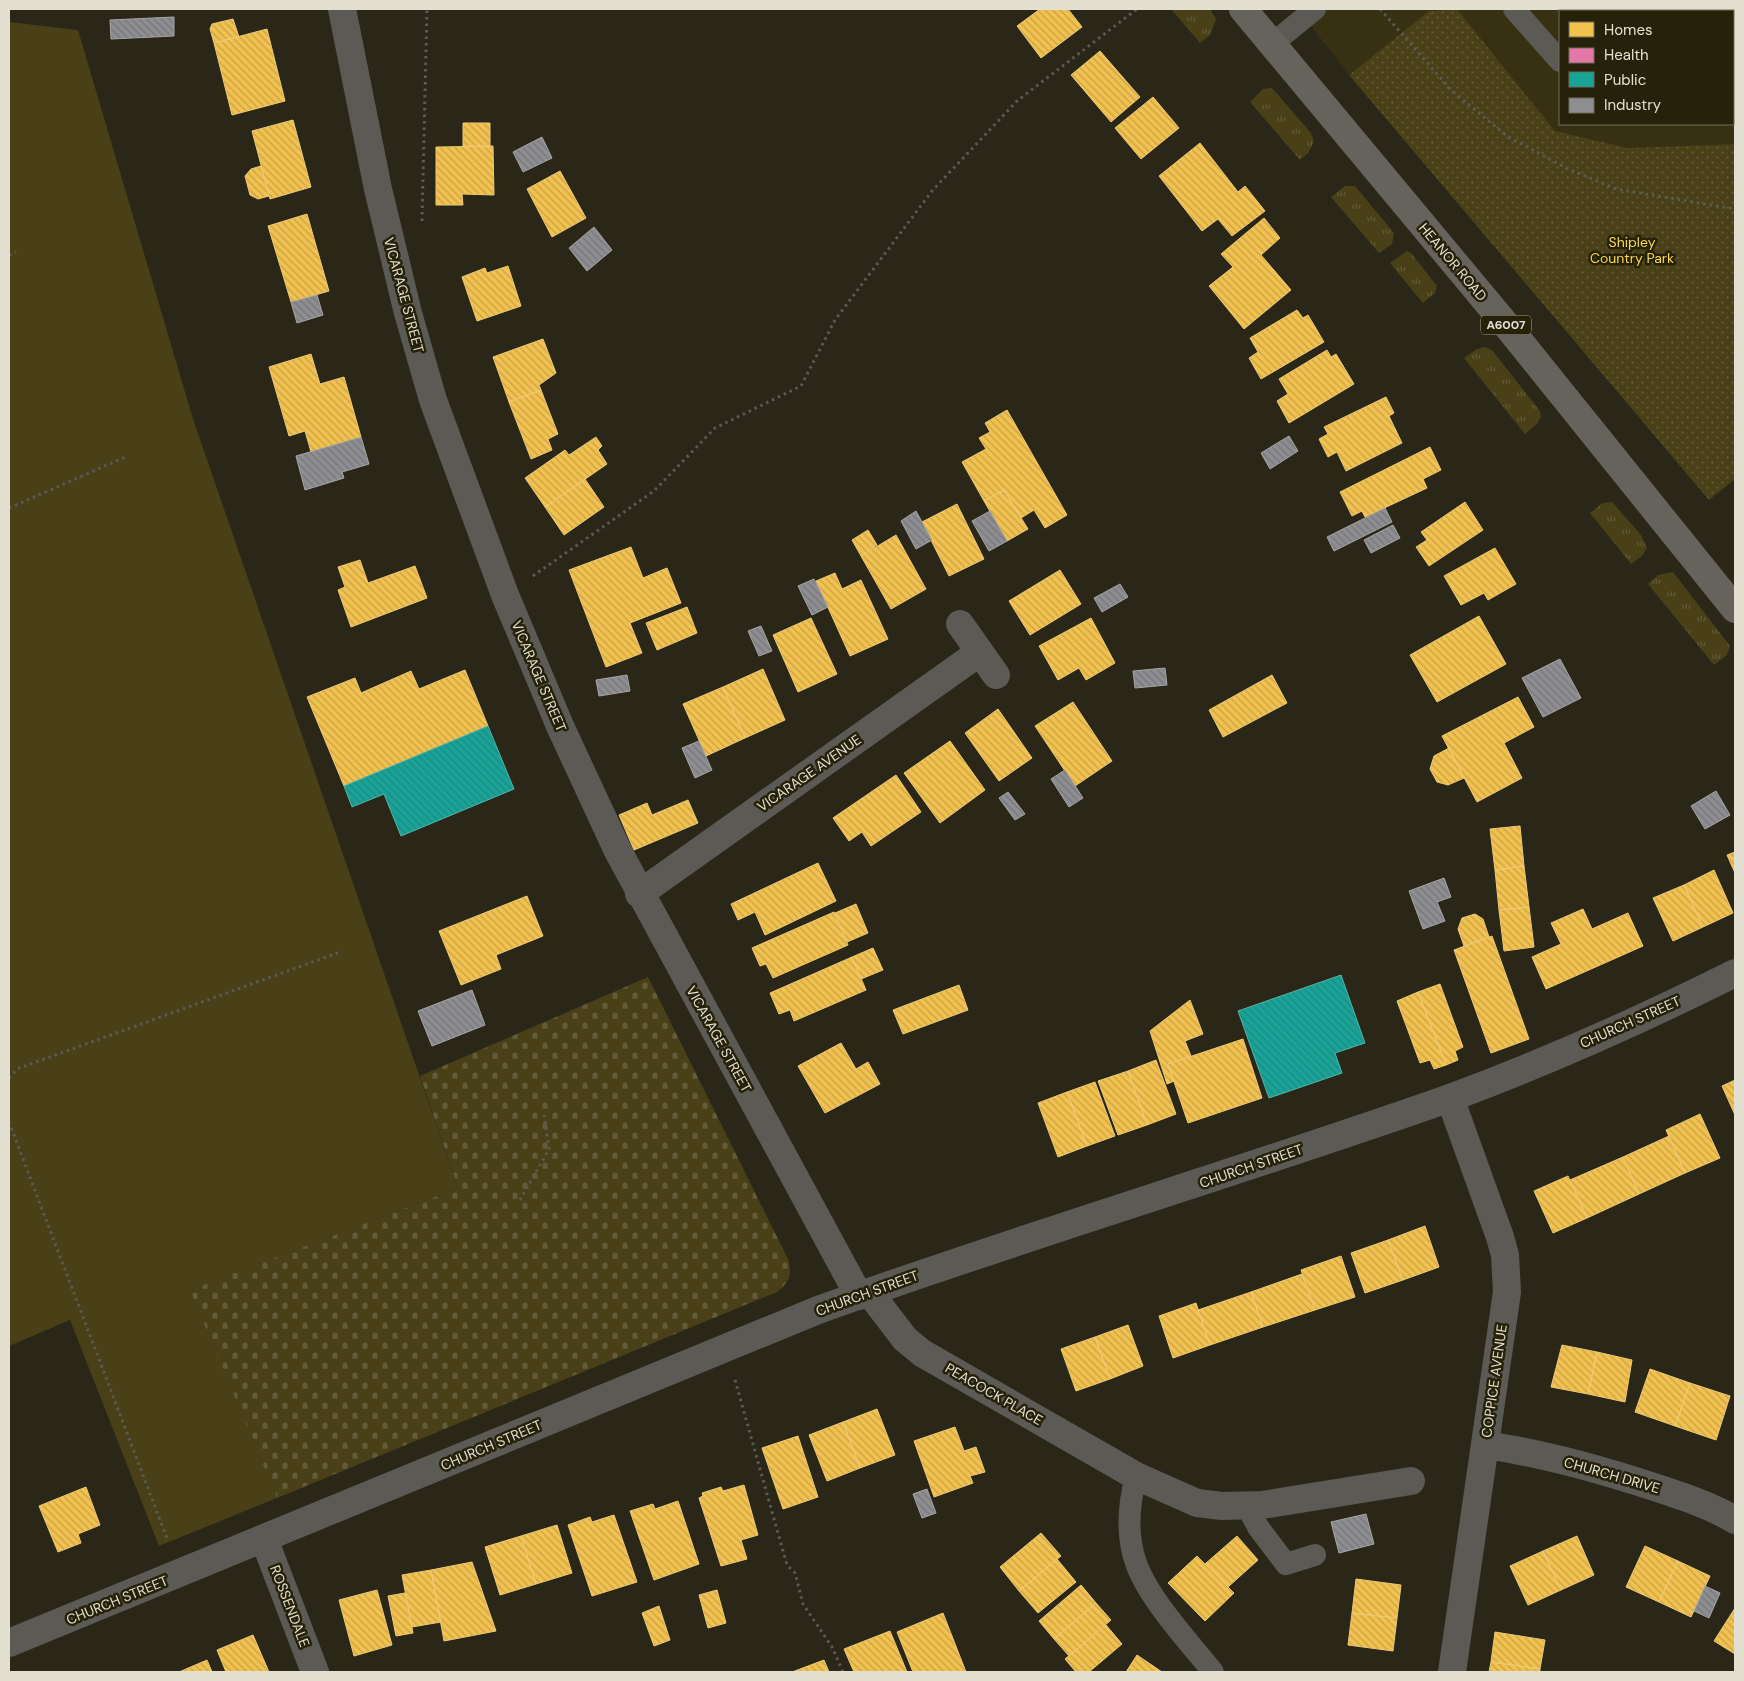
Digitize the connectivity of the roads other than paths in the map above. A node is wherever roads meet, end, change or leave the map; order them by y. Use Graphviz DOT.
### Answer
graph roads {
  1 [pos="342,9"];
  2 [pos="1243,9"];
  3 [pos="1315,9"];
  4 [pos="1514,9"];
  5 [pos="1272,44"];
  6 [pos="1559,60"];
  7 [pos="1735,609"];
  8 [pos="960,624"];
  9 [pos="980,652"];
  10 [pos="996,675"];
  11 [pos="639,894"];
  12 [pos="1735,973"];
  13 [pos="1450,1098"];
  14 [pos="864,1294"];
  15 [pos="1484,1446"];
  16 [pos="1136,1476"];
  17 [pos="1411,1480"];
  18 [pos="1248,1506"];
  19 [pos="1735,1520"];
  20 [pos="264,1539"];
  21 [pos="1315,1555"];
  22 [pos="9,1643"];
  23 [pos="315,1672"];
  24 [pos="1213,1672"];
  25 [pos="1452,1672"];
  1 -- 11 [label="street, VICARAGE STREET"];
  2 -- 5 [label="main road, HEANOR ROAD / A6007"];
  3 -- 5 [label="lane"];
  4 -- 6 [label="lane"];
  5 -- 7 [label="main road, HEANOR ROAD / A6007"];
  8 -- 9 [label="street"];
  9 -- 10 [label="street"];
  9 -- 11 [label="street, VICARAGE AVENUE"];
  11 -- 14 [label="street, VICARAGE STREET"];
  12 -- 13 [label="street, CHURCH STREET"];
  13 -- 14 [label="street, CHURCH STREET"];
  13 -- 15 [label="street, COPPICE AVENUE"];
  14 -- 16 [label="street, PEACOCK PLACE"];
  14 -- 20 [label="street, CHURCH STREET"];
  15 -- 19 [label="street, CHURCH DRIVE"];
  15 -- 25 [label="street, COPPICE AVENUE"];
  16 -- 18 [label="street, PEACOCK PLACE"];
  16 -- 24 [label="lane"];
  17 -- 18 [label="street, PEACOCK PLACE"];
  18 -- 21 [label="lane"];
  20 -- 22 [label="street, CHURCH STREET"];
  20 -- 23 [label="street, ROSSENDALE"];
}
